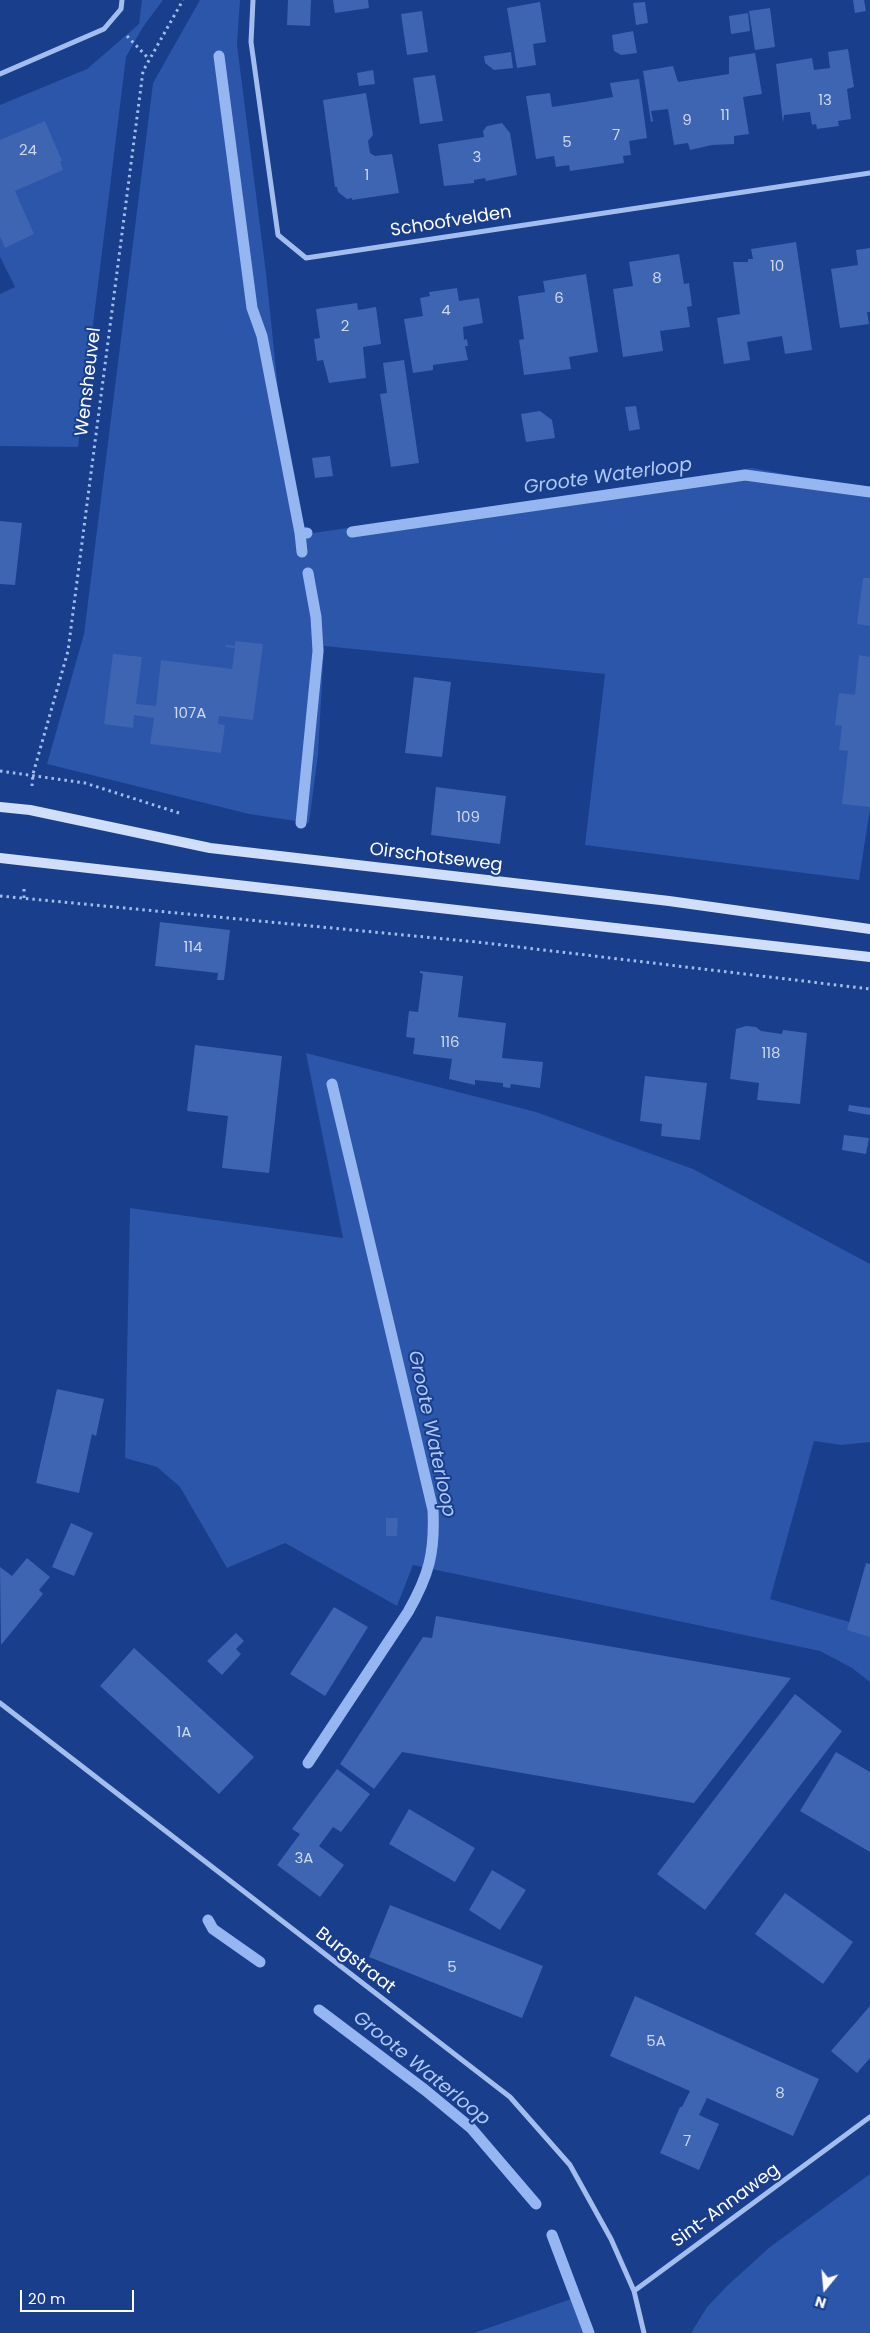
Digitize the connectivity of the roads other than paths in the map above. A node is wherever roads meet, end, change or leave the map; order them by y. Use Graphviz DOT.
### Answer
graph roads {
  1 [pos="122,0"];
  2 [pos="253,0"];
  3 [pos="0,74"];
  4 [pos="870,173"];
  5 [pos="0,807"];
  6 [pos="0,858"];
  7 [pos="870,929"];
  8 [pos="870,957"];
  9 [pos="0,1703"];
  10 [pos="870,2117"];
  11 [pos="634,2291"];
  12 [pos="644,2333"];
  1 -- 3 [label="street"];
  2 -- 4 [label="street, Schoofvelden"];
  5 -- 7 [label="main road, Oirschotseweg"];
  6 -- 8 [label="main road"];
  9 -- 11 [label="street, Burgstraat"];
  10 -- 11 [label="street, Sint-Annaweg"];
  11 -- 12 [label="street"];
}
